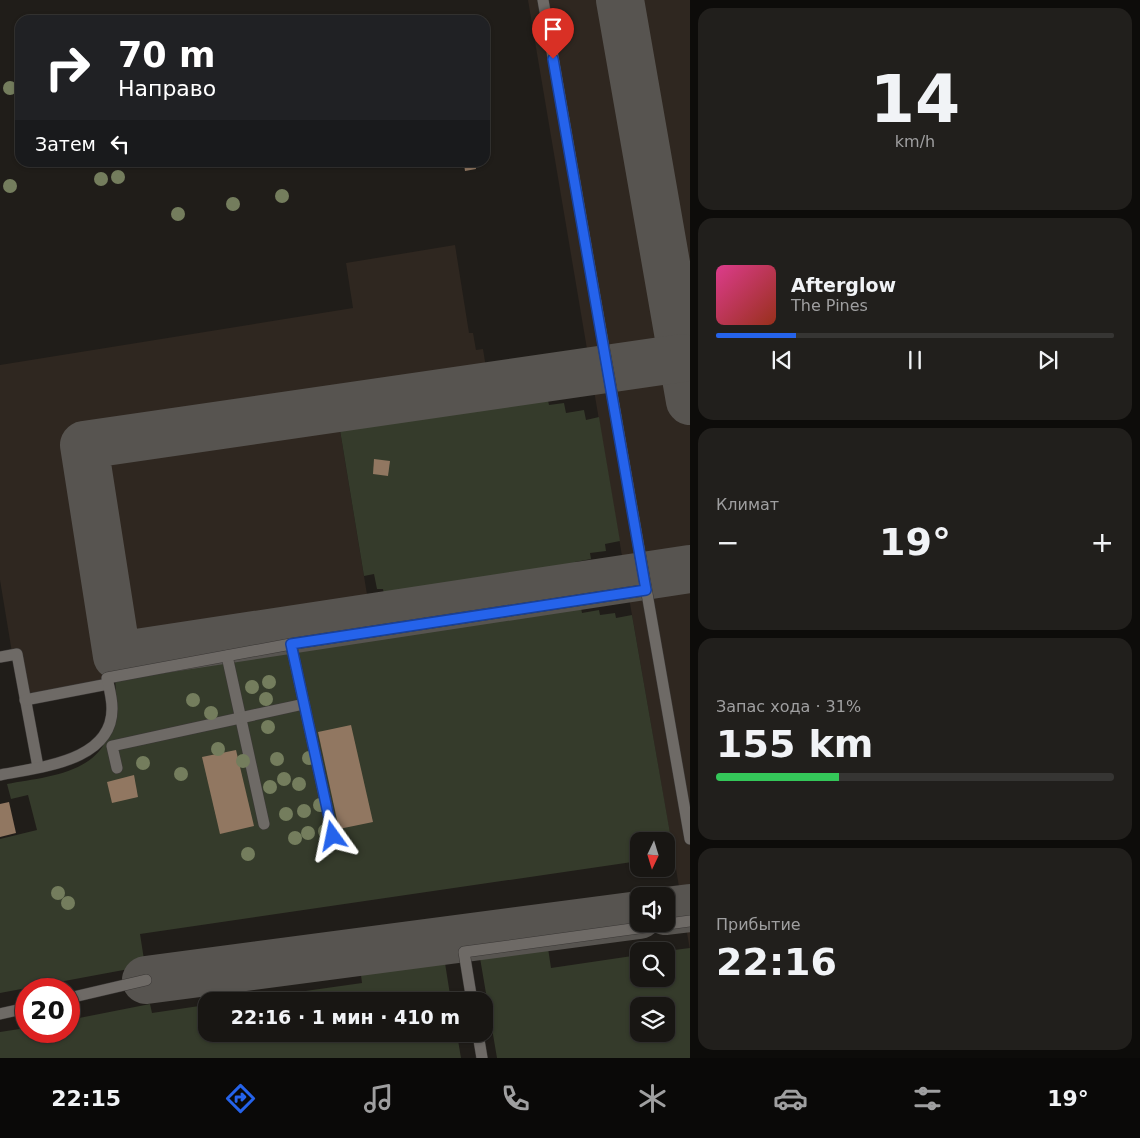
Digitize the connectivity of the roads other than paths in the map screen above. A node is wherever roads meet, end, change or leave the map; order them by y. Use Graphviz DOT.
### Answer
graph roads {
  1 [pos="543,0"];
  2 [pos="646,590"];
  3 [pos="291,644"];
  4 [pos="227,656"];
  5 [pos="0,657"];
  6 [pos="108,684"];
  7 [pos="25,700"];
  8 [pos="304,704"];
  9 [pos="240,718"];
  10 [pos="38,767"];
  11 [pos="116,768"];
  12 [pos="0,775"];
  13 [pos="264,824"];
  14 [pos="333,836"];
  15 [pos="690,839"];
  16 [pos="690,921"];
  17 [pos="146,980"];
  18 [pos="471,992"];
  19 [pos="80,995"];
  20 [pos="15,1011"];
  21 [pos="0,1014"];
  22 [pos="479,1042"];
  23 [pos="482,1058"];
  1 -- 2 [label="lane"];
  2 -- 3 [label="lane"];
  2 -- 15 [label="lane"];
  3 -- 4 [label="lane"];
  3 -- 8 [label="lane"];
  4 -- 6 [label="lane"];
  4 -- 9 [label="lane"];
  5 -- 7 [label="lane"];
  6 -- 7 [label="lane"];
  6 -- 10 [label="lane"];
  7 -- 10 [label="lane"];
  8 -- 9 [label="lane"];
  8 -- 14 [label="lane"];
  9 -- 11 [label="lane"];
  9 -- 13 [label="lane"];
  10 -- 12 [label="lane"];
  16 -- 18 [label="lane"];
  17 -- 19 [label="lane"];
  20 -- 21 [label="lane"];
  22 -- 23 [label="lane"];
}
